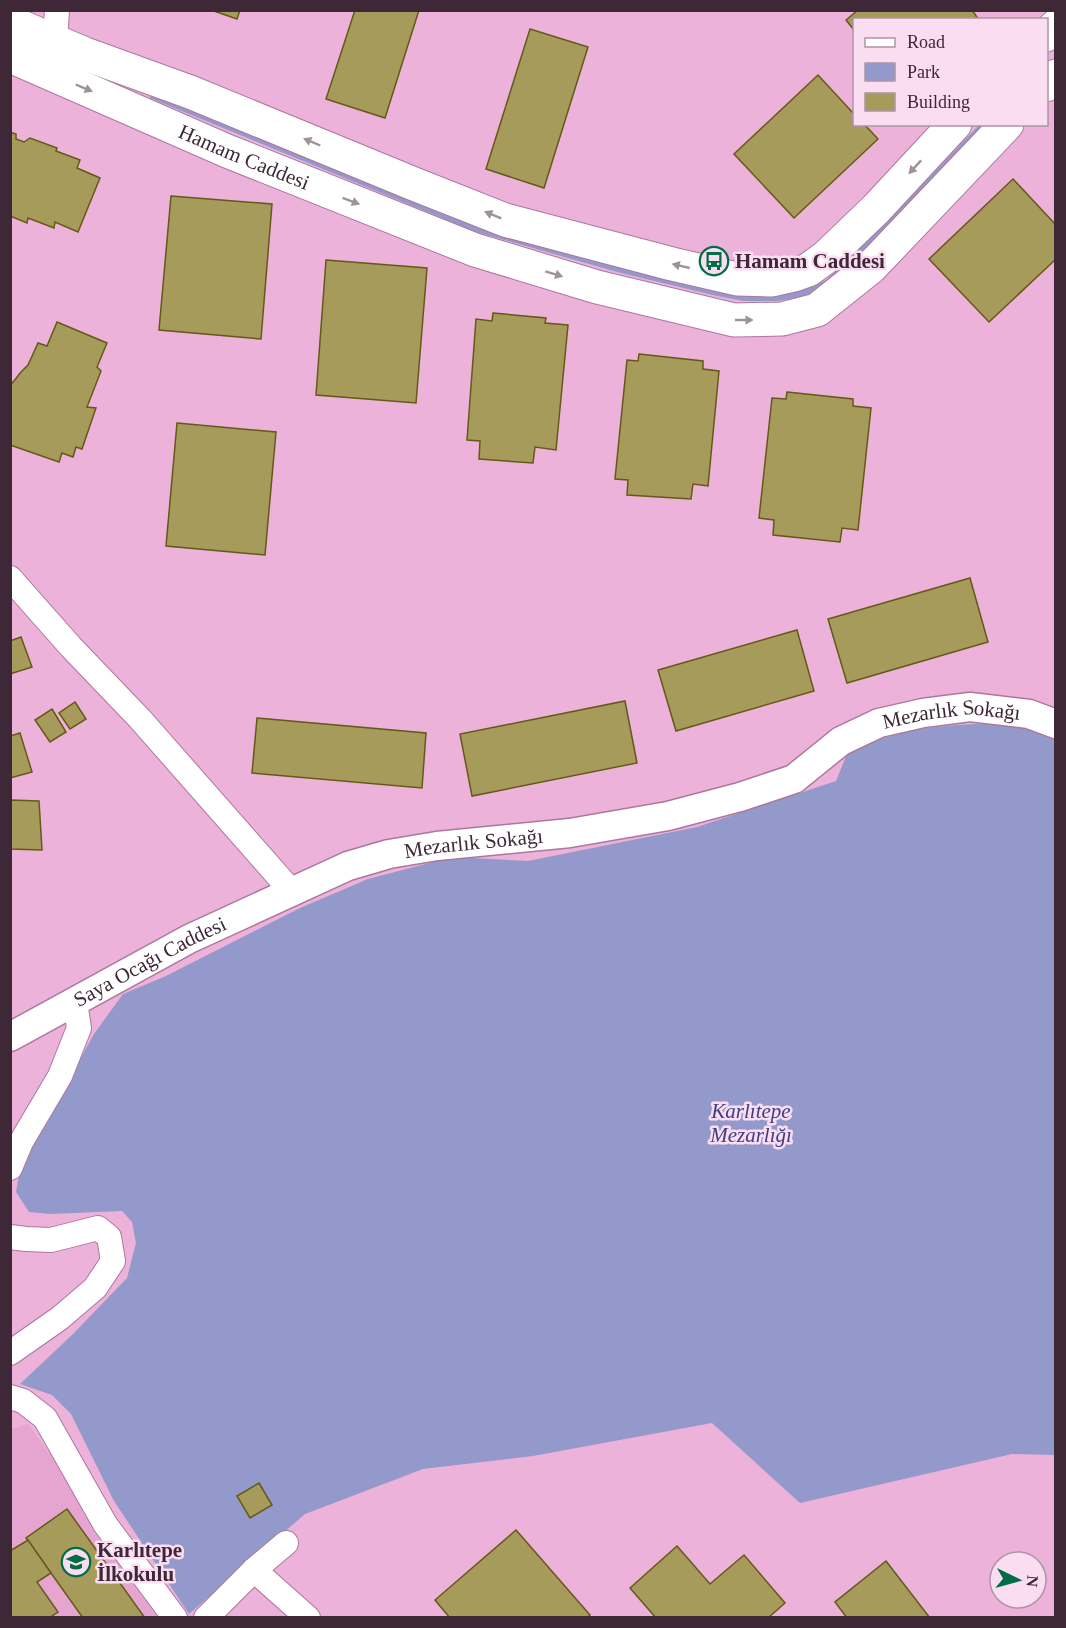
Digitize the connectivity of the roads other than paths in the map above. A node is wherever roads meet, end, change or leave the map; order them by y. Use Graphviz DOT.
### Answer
graph roads {
  1 [pos="10,22"];
  2 [pos="56,26"];
  3 [pos="10,56"];
  4 [pos="45,72"];
  5 [pos="133,72"];
  6 [pos="123,105"];
  7 [pos="954,126"];
  8 [pos="1005,126"];
  9 [pos="10,578"];
  10 [pos="1056,724"];
  11 [pos="293,892"];
  12 [pos="75,1002"];
  13 [pos="10,1037"];
  14 [pos="10,1168"];
  15 [pos="10,1237"];
  16 [pos="10,1353"];
  17 [pos="10,1397"];
  18 [pos="286,1543"];
  19 [pos="254,1570"];
  20 [pos="175,1617"];
  21 [pos="206,1617"];
  22 [pos="308,1617"];
  1 -- 2 [label="main road, Hamam Caddesi"];
  2 -- 4 [label="main road"];
  2 -- 5 [label="main road, Hamam Caddesi"];
  3 -- 4 [label="main road, Hamam Caddesi"];
  4 -- 6 [label="main road, Hamam Caddesi, one-way"];
  5 -- 6 [label="main road"];
  7 -- 5 [label="main road, Hamam Caddesi, one-way"];
  6 -- 8 [label="main road, Hamam Caddesi, one-way"];
  9 -- 11 [label="street"];
  10 -- 11 [label="street, Mezarlık Sokağı"];
  11 -- 12 [label="street, Saya Ocağı Caddesi"];
  12 -- 13 [label="street, Saya Ocağı Caddesi"];
  12 -- 14 [label="street"];
  15 -- 16 [label="street"];
  17 -- 20 [label="street"];
  18 -- 19 [label="street"];
  19 -- 21 [label="street"];
  19 -- 22 [label="street"];
}
